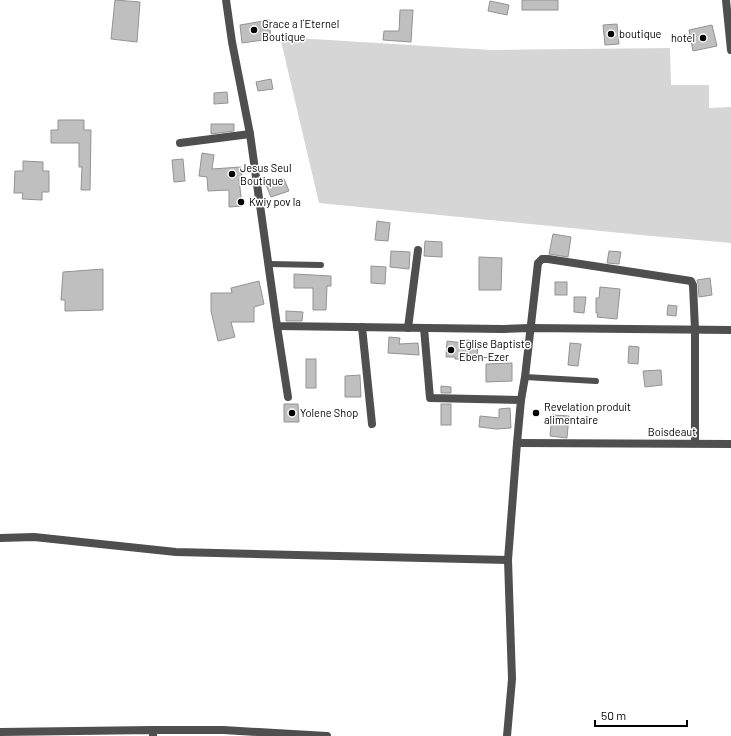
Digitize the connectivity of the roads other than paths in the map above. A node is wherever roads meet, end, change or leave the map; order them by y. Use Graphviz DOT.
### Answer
graph roads {
  1 [pos="226,0"];
  2 [pos="726,0"];
  3 [pos="731,50"];
  4 [pos="250,134"];
  5 [pos="180,143"];
  6 [pos="418,250"];
  7 [pos="269,264"];
  8 [pos="321,265"];
  9 [pos="277,326"];
  10 [pos="362,327"];
  11 [pos="408,328"];
  12 [pos="424,328"];
  13 [pos="530,328"];
  14 [pos="695,330"];
  15 [pos="731,330"];
  16 [pos="525,377"];
  17 [pos="596,381"];
  18 [pos="288,398"];
  19 [pos="521,400"];
  20 [pos="372,424"];
  21 [pos="517,443"];
  22 [pos="695,443"];
  23 [pos="731,444"];
  24 [pos="0,538"];
  25 [pos="508,560"];
  26 [pos="0,732"];
  27 [pos="153,733"];
  28 [pos="327,736"];
  29 [pos="507,736"];
  1 -- 4 [label="street"];
  2 -- 3 [label="street"];
  4 -- 5 [label="street"];
  4 -- 7 [label="street"];
  6 -- 11 [label="street"];
  7 -- 8 [label="lane"];
  7 -- 9 [label="street"];
  9 -- 10 [label="street"];
  9 -- 18 [label="street"];
  10 -- 11 [label="street"];
  10 -- 20 [label="street"];
  11 -- 12 [label="street"];
  12 -- 13 [label="street"];
  12 -- 19 [label="street"];
  13 -- 14 [label="street"];
  13 -- 14 [label="street"];
  13 -- 16 [label="street"];
  14 -- 15 [label="street"];
  14 -- 22 [label="street"];
  16 -- 17 [label="lane"];
  16 -- 19 [label="street"];
  19 -- 21 [label="street"];
  21 -- 22 [label="street, Boisdeaut"];
  21 -- 25 [label="street"];
  22 -- 23 [label="street, Boisdeaut"];
  24 -- 25 [label="street"];
  25 -- 29 [label="street"];
  26 -- 27 [label="street"];
  27 -- 28 [label="street"];
}
